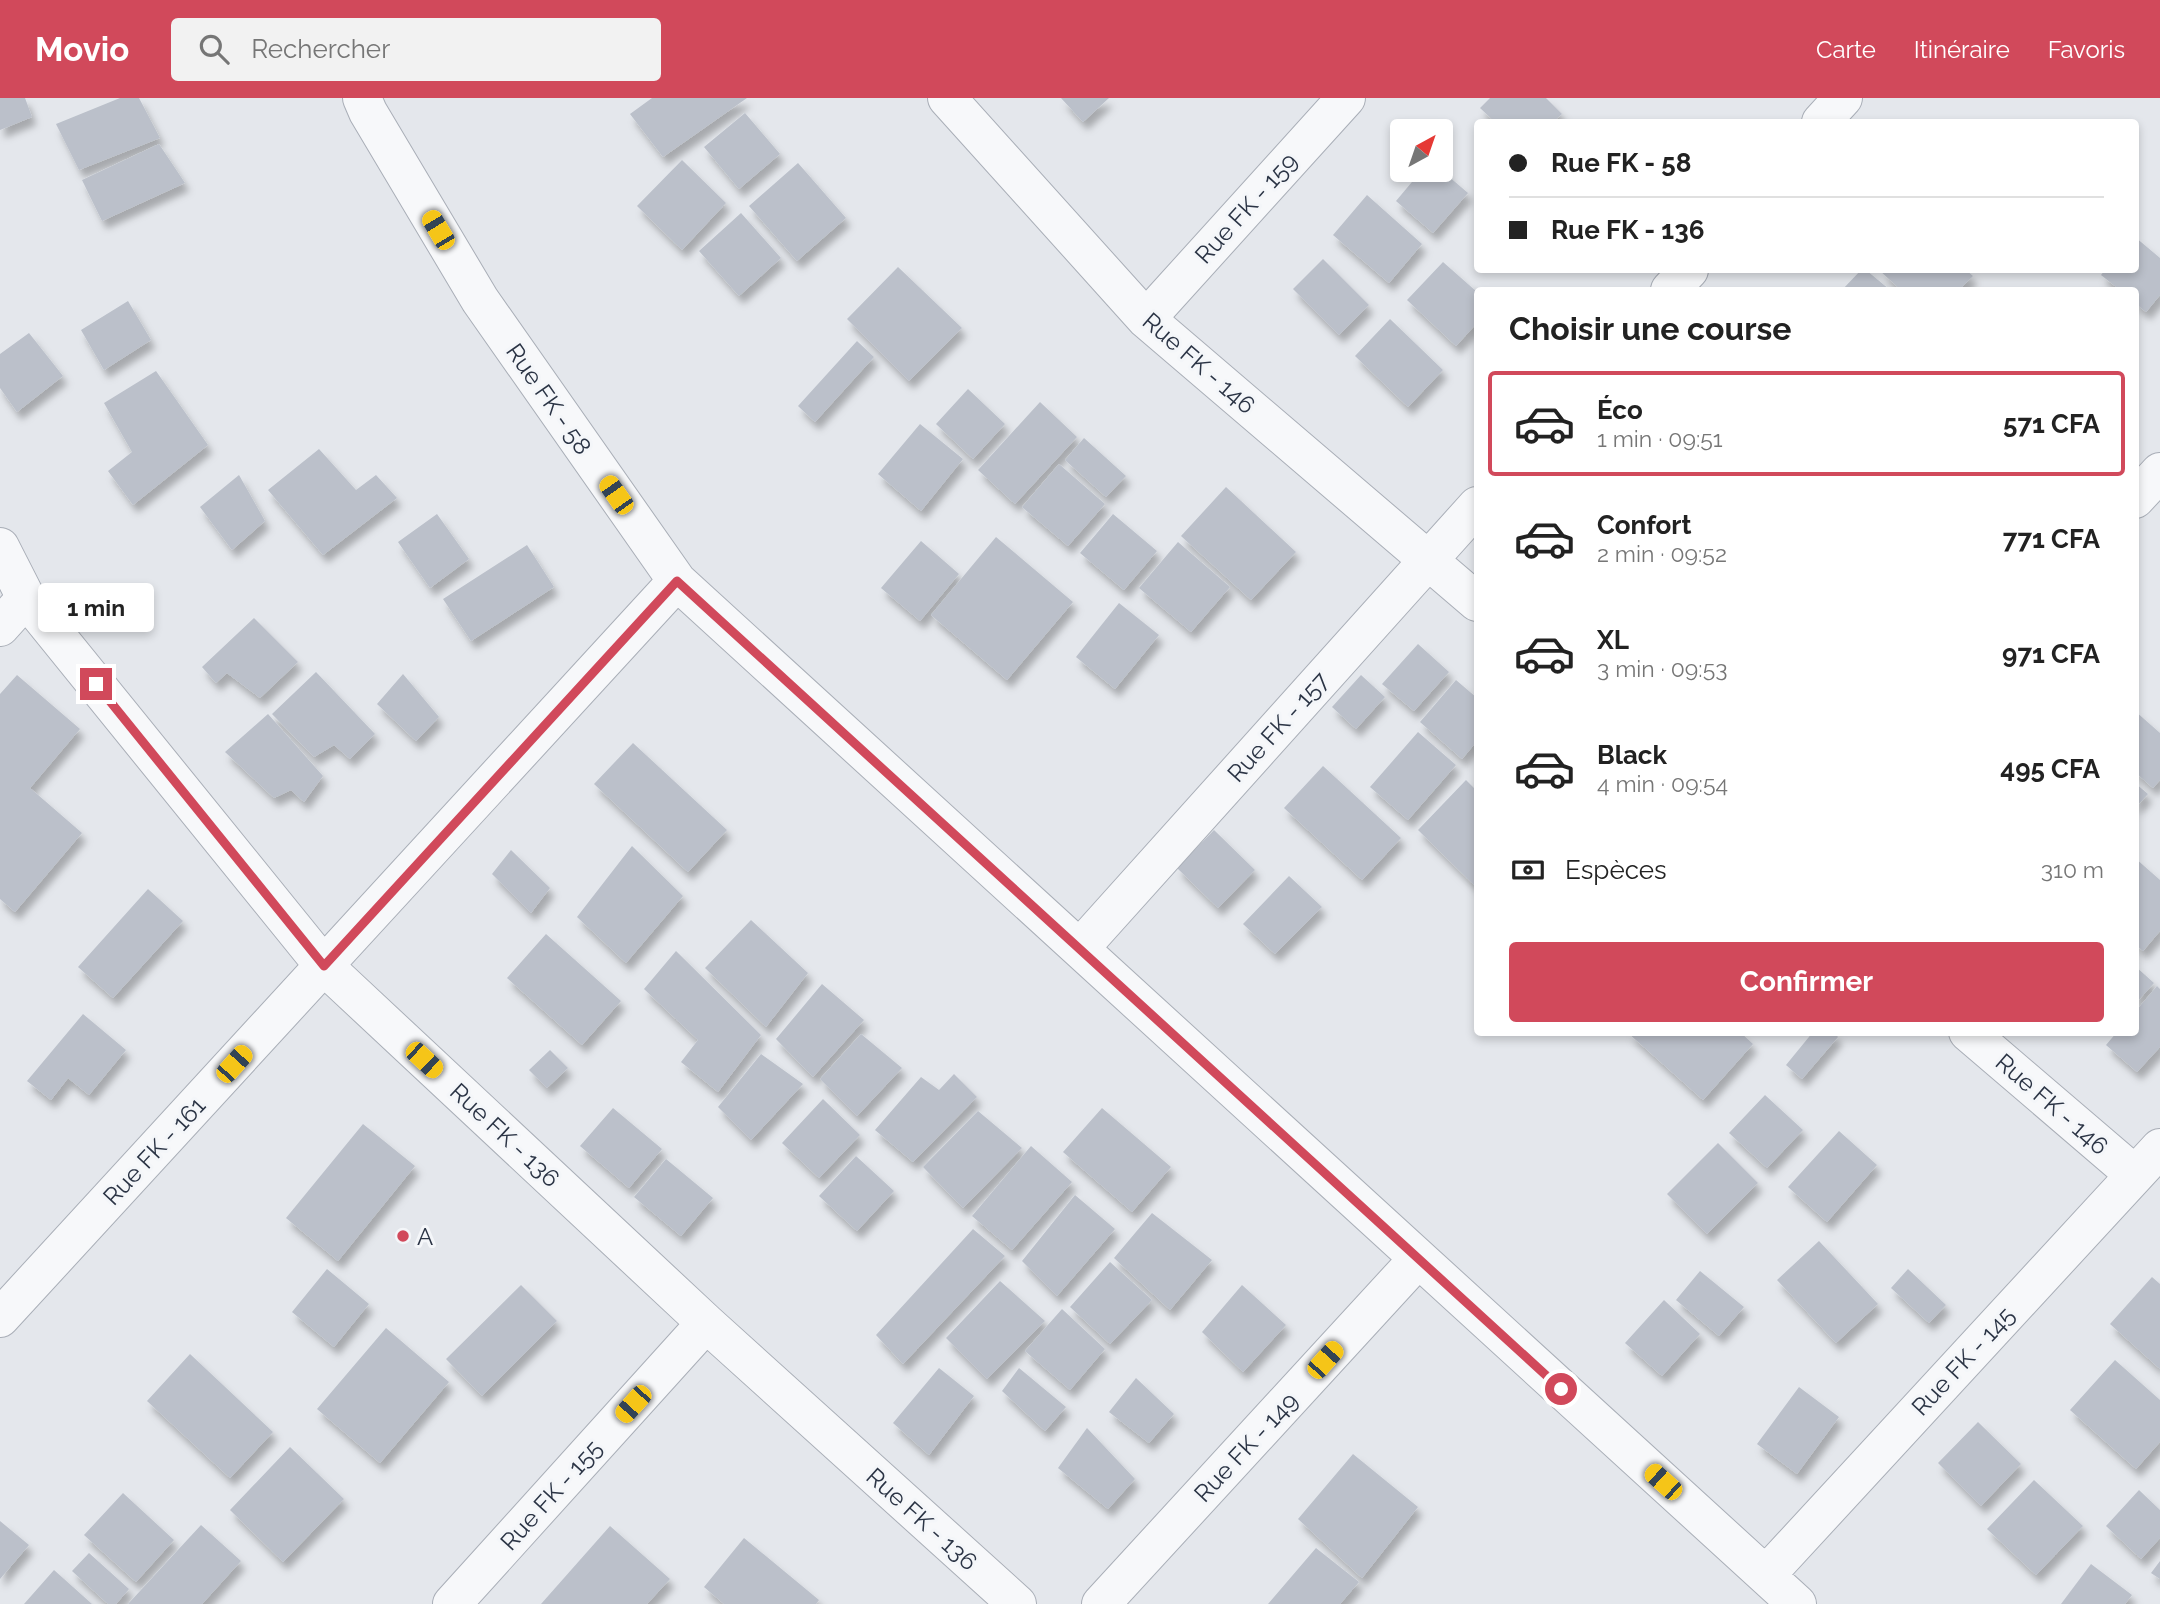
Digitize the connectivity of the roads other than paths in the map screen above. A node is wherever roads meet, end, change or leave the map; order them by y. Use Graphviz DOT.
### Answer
graph roads {
  1 [pos="362,98"];
  2 [pos="947,98"];
  3 [pos="1346,98"];
  4 [pos="1843,98"];
  5 [pos="1824,119"];
  6 [pos="1686,273"];
  7 [pos="1673,287"];
  8 [pos="1146,318"];
  9 [pos="2160,472"];
  10 [pos="2139,495"];
  11 [pos="1474,509"];
  12 [pos="0,548"];
  13 [pos="1429,559"];
  14 [pos="677,581"];
  15 [pos="26,598"];
  16 [pos="1474,599"];
  17 [pos="0,627"];
  18 [pos="1080,948"];
  19 [pos="324,966"];
  20 [pos="1974,1036"];
  21 [pos="2147,1161"];
  22 [pos="1418,1259"];
  23 [pos="0,1318"];
  24 [pos="706,1323"];
  25 [pos="1766,1575"];
  26 [pos="452,1604"];
  27 [pos="1017,1604"];
  28 [pos="1101,1604"];
  29 [pos="1797,1604"];
  1 -- 14 [label="street, Rue FK - 58"];
  2 -- 8 [label="street, Rue FK - 146"];
  3 -- 8 [label="street, Rue FK - 159"];
  4 -- 5 [label="street"];
  6 -- 7 [label="street"];
  8 -- 13 [label="street, Rue FK - 146"];
  9 -- 10 [label="street"];
  11 -- 13 [label="street, Rue FK - 157"];
  12 -- 15 [label="street, Rue FK - 136"];
  13 -- 16 [label="street, Rue FK - 146"];
  13 -- 18 [label="street, Rue FK - 157"];
  14 -- 18 [label="street, Rue FK - 58"];
  14 -- 19 [label="street, Rue FK - 161"];
  15 -- 17 [label="street"];
  15 -- 19 [label="street, Rue FK - 136"];
  18 -- 22 [label="street, Rue FK - 58"];
  19 -- 23 [label="street, Rue FK - 161"];
  19 -- 24 [label="street, Rue FK - 136"];
  20 -- 21 [label="street, Rue FK - 146"];
  21 -- 25 [label="street, Rue FK - 145"];
  22 -- 25 [label="street, Rue FK - 58"];
  22 -- 28 [label="street, Rue FK - 149"];
  24 -- 26 [label="street, Rue FK - 155"];
  24 -- 27 [label="street, Rue FK - 136"];
  25 -- 29 [label="street, Rue FK - 58"];
}
